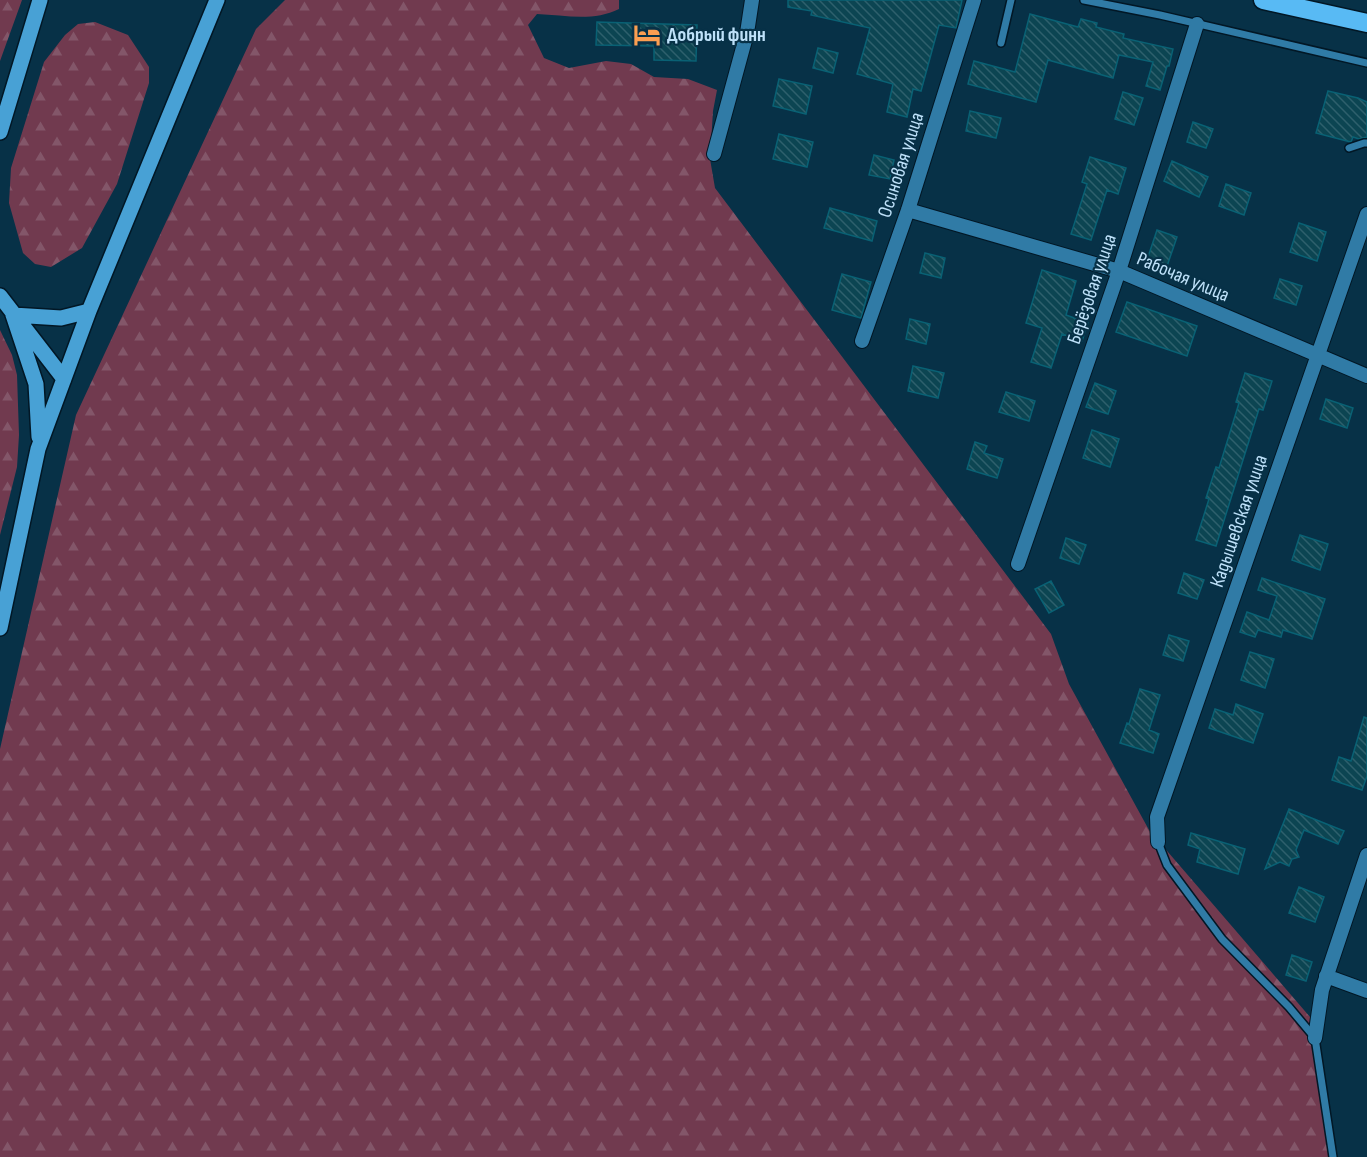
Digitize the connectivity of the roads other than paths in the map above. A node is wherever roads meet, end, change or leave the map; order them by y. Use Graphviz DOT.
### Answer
graph roads {
  1 [pos="40,0"];
  2 [pos="217,0"];
  3 [pos="752,0"];
  4 [pos="974,0"];
  5 [pos="1011,0"];
  6 [pos="1084,0"];
  7 [pos="1263,0"];
  8 [pos="1367,23"];
  9 [pos="1197,24"];
  10 [pos="1001,43"];
  11 [pos="1367,63"];
  12 [pos="0,132"];
  13 [pos="1367,143"];
  14 [pos="1349,148"];
  15 [pos="714,154"];
  16 [pos="908,210"];
  17 [pos="1367,214"];
  18 [pos="1119,271"];
  19 [pos="0,296"];
  20 [pos="89,311"];
  21 [pos="13,315"];
  22 [pos="862,341"];
  23 [pos="1317,356"];
  24 [pos="1367,376"];
  25 [pos="64,379"];
  26 [pos="38,448"];
  27 [pos="1018,564"];
  28 [pos="0,628"];
  29 [pos="1158,842"];
  30 [pos="1367,855"];
  31 [pos="1326,976"];
  32 [pos="1367,991"];
  33 [pos="1315,1038"];
  34 [pos="1333,1157"];
  1 -- 12 [label="main road"];
  2 -- 20 [label="main road"];
  3 -- 15 [label="street"];
  4 -- 16 [label="street, Осиновая улица"];
  5 -- 10 [label="lane"];
  6 -- 9 [label="lane"];
  7 -- 8 [label="highway"];
  9 -- 11 [label="lane"];
  9 -- 18 [label="street, Берёзовая улица"];
  13 -- 14 [label="lane"];
  16 -- 18 [label="street, Рабочая улица"];
  16 -- 22 [label="street, Осиновая улица"];
  17 -- 23 [label="street, Кадышевская улица"];
  18 -- 23 [label="street, Рабочая улица"];
  18 -- 27 [label="street, Берёзовая улица"];
  19 -- 21 [label="main road"];
  20 -- 21 [label="main road"];
  20 -- 25 [label="main road"];
  21 -- 25 [label="main road"];
  21 -- 26 [label="main road"];
  23 -- 24 [label="street, Рабочая улица"];
  23 -- 29 [label="street, Кадышевская улица"];
  25 -- 26 [label="main road"];
  26 -- 28 [label="main road"];
  29 -- 33 [label="lane"];
  30 -- 31 [label="street"];
  31 -- 32 [label="street"];
  31 -- 33 [label="street"];
  33 -- 34 [label="lane"];
}
